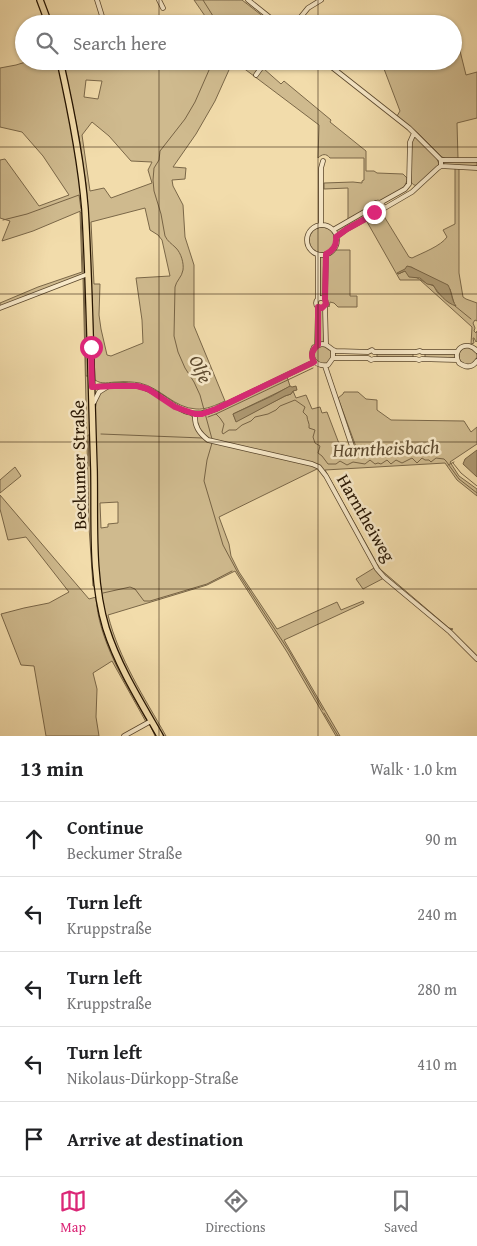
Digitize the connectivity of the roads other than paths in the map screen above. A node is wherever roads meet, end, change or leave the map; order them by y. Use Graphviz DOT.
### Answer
graph roads {
  1 [pos="97,0"];
  2 [pos="159,0"];
  3 [pos="248,0"];
  4 [pos="321,0"];
  5 [pos="41,1"];
  6 [pos="163,8"];
  7 [pos="46,15"];
  8 [pos="102,15"];
  9 [pos="267,15"];
  10 [pos="302,15"];
  11 [pos="62,70"];
  12 [pos="260,70"];
  13 [pos="335,70"];
  14 [pos="256,75"];
  15 [pos="414,133"];
  16 [pos="441,160"];
  17 [pos="477,160"];
  18 [pos="323,161"];
  19 [pos="441,166"];
  20 [pos="477,168"];
  21 [pos="409,184"];
  22 [pos="418,188"];
  23 [pos="380,203"];
  24 [pos="373,207"];
  25 [pos="383,209"];
  26 [pos="376,213"];
  27 [pos="320,225"];
  28 [pos="333,230"];
  29 [pos="336,237"];
  30 [pos="318,254"];
  31 [pos="326,254"];
  32 [pos="88,274"];
  33 [pos="318,299"];
  34 [pos="325,299"];
  35 [pos="318,307"];
  36 [pos="325,307"];
  37 [pos="0,308"];
  38 [pos="326,344"];
  39 [pos="318,345"];
  40 [pos="333,350"];
  41 [pos="477,351"];
  42 [pos="368,352"];
  43 [pos="374,352"];
  44 [pos="416,352"];
  45 [pos="422,352"];
  46 [pos="458,352"];
  47 [pos="333,358"];
  48 [pos="368,358"];
  49 [pos="374,358"];
  50 [pos="416,359"];
  51 [pos="422,359"];
  52 [pos="457,360"];
  53 [pos="313,361"];
  54 [pos="476,364"];
  55 [pos="325,366"];
  56 [pos="109,386"];
  57 [pos="92,387"];
  58 [pos="92,406"];
  59 [pos="195,414"];
  60 [pos="355,455"];
  61 [pos="477,659"];
  62 [pos="151,721"];
  63 [pos="124,736"];
  64 [pos="160,736"];
  1 -- 8 [label="street"];
  2 -- 6 [label="street"];
  3 -- 9 [label="street"];
  4 -- 10 [label="street"];
  5 -- 7 [label="main road"];
  11 -- 32 [label="main road, Beckumer Straße"];
  12 -- 14 [label="street"];
  13 -- 15 [label="street"];
  15 -- 16 [label="street"];
  15 -- 21 [label="street"];
  16 -- 17 [label="street"];
  16 -- 19 [label="street"];
  18 -- 27 [label="street"];
  19 -- 20 [label="street"];
  19 -- 22 [label="street"];
  21 -- 22 [label="street"];
  21 -- 23 [label="street"];
  22 -- 25 [label="street"];
  23 -- 24 [label="street"];
  23 -- 25 [label="street"];
  24 -- 26 [label="street"];
  24 -- 28 [label="street"];
  25 -- 26 [label="street"];
  26 -- 29 [label="street"];
  27 -- 28 [label="street"];
  27 -- 30 [label="street"];
  28 -- 29 [label="street"];
  29 -- 31 [label="street"];
  30 -- 31 [label="street"];
  30 -- 33 [label="street"];
  31 -- 34 [label="street"];
  32 -- 37 [label="street"];
  32 -- 57 [label="main road, Beckumer Straße"];
  33 -- 34 [label="street"];
  33 -- 35 [label="street"];
  34 -- 36 [label="street"];
  35 -- 36 [label="street"];
  35 -- 39 [label="street"];
  36 -- 38 [label="street"];
  38 -- 39 [label="street"];
  38 -- 40 [label="street"];
  39 -- 53 [label="street"];
  40 -- 42 [label="street"];
  40 -- 47 [label="street"];
  41 -- 46 [label="street"];
  42 -- 43 [label="street"];
  42 -- 48 [label="street"];
  43 -- 44 [label="street"];
  43 -- 49 [label="street"];
  44 -- 45 [label="street"];
  44 -- 50 [label="street"];
  45 -- 46 [label="street"];
  45 -- 51 [label="street"];
  46 -- 52 [label="street"];
  47 -- 48 [label="street"];
  47 -- 55 [label="street"];
  48 -- 49 [label="street"];
  49 -- 50 [label="street"];
  50 -- 51 [label="street"];
  51 -- 52 [label="street"];
  52 -- 54 [label="street"];
  53 -- 55 [label="street"];
  53 -- 59 [label="street"];
  55 -- 60 [label="street"];
  56 -- 57 [label="street"];
  56 -- 58 [label="street"];
  56 -- 59 [label="street"];
  57 -- 58 [label="main road, Beckumer Straße"];
  58 -- 62 [label="main road, Beckumer Straße"];
  59 -- 61 [label="street, Harntheiweg"];
  62 -- 63 [label="street"];
  62 -- 64 [label="main road, Beckumer Straße"];
}
